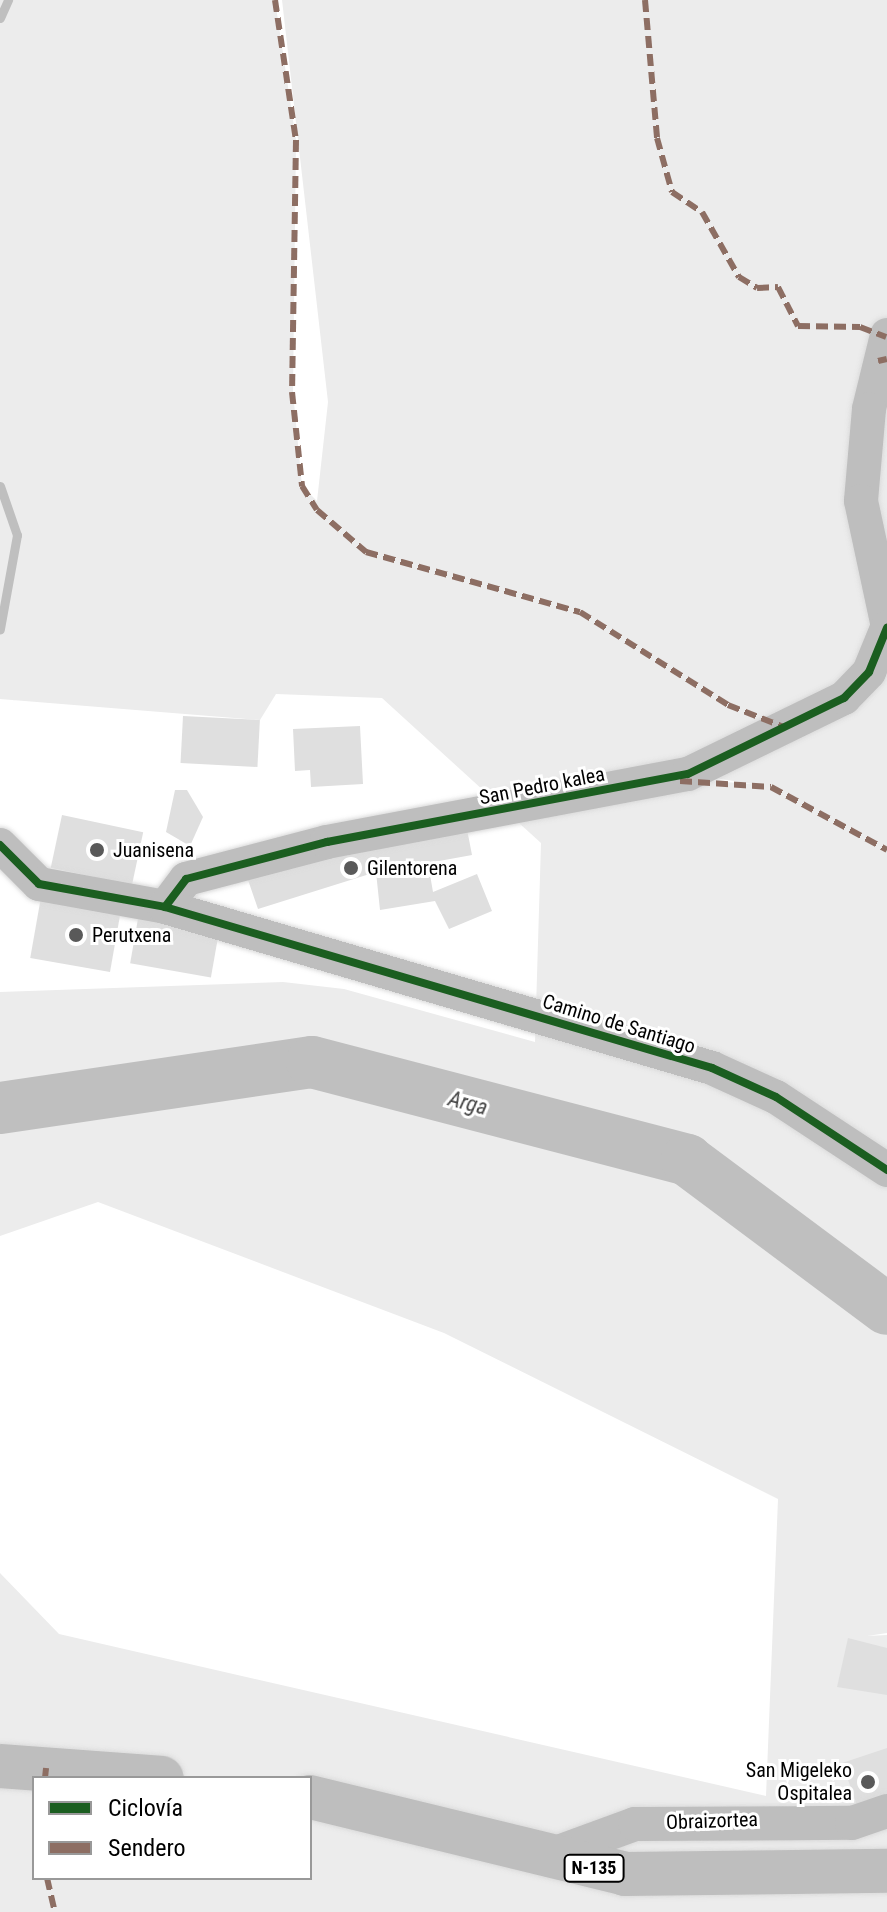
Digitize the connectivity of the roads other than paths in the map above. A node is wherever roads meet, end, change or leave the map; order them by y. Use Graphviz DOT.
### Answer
graph roads {
  1 [pos="887,335"];
  2 [pos="887,625"];
  3 [pos="0,845"];
  4 [pos="165,907"];
  5 [pos="887,1170"];
  6 [pos="0,1766"];
  7 [pos="135,1776"];
  8 [pos="312,1798"];
  9 [pos="887,1811"];
  10 [pos="542,1858"];
  11 [pos="887,1871"];
  1 -- 2 [label="street, San Pedro kalea"];
  2 -- 4 [label="street, San Pedro kalea"];
  3 -- 4 [label="street"];
  4 -- 5 [label="street, Camino de Santiago"];
  6 -- 7 [label="highway"];
  8 -- 10 [label="highway, N-135"];
  9 -- 10 [label="street, Obraizortea"];
  10 -- 11 [label="highway, N-135"];
}
